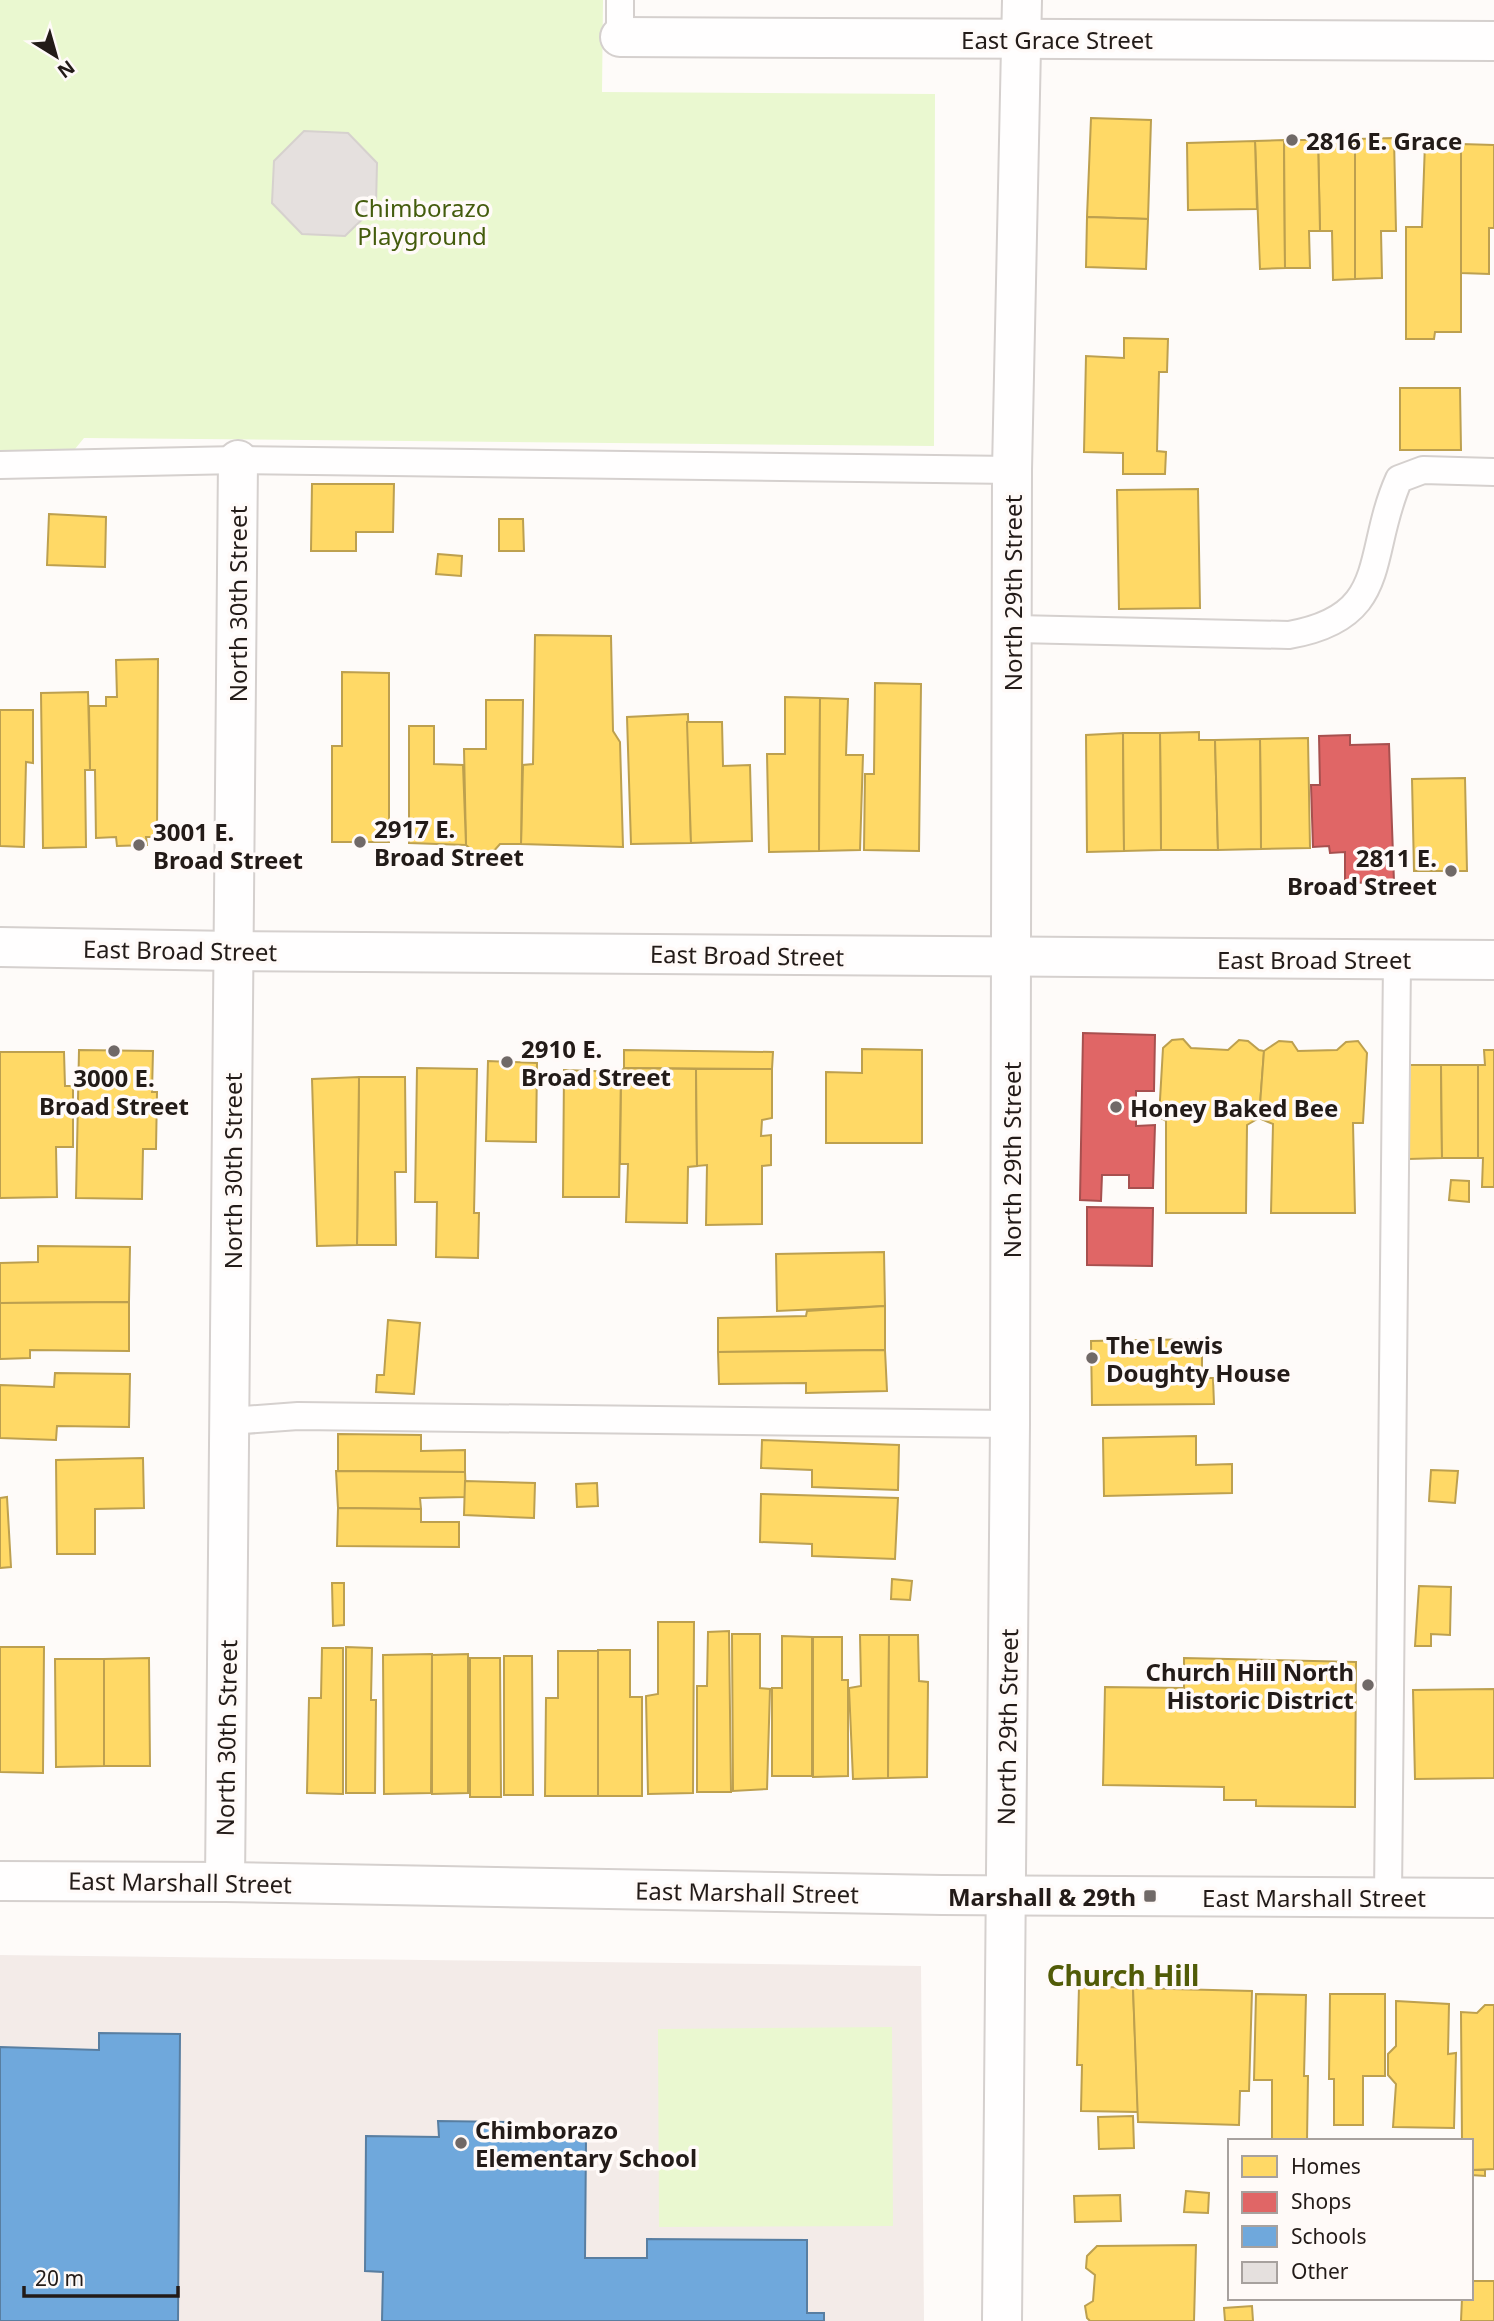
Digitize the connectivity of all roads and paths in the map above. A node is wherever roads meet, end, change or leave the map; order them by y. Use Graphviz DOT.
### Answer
graph roads {
  1 [pos="1022,0"];
  2 [pos="620,18"];
  3 [pos="1022,39"];
  4 [pos="1494,41"];
  5 [pos="238,460"];
  6 [pos="0,465"];
  7 [pos="1012,470"];
  8 [pos="1494,472"];
  9 [pos="1012,629"];
  10 [pos="0,947"];
  11 [pos="233,951"];
  12 [pos="1012,958"];
  13 [pos="1397,960"];
  14 [pos="1494,960"];
  15 [pos="230,1421"];
  16 [pos="1010,1424"];
  17 [pos="0,1881"];
  18 [pos="225,1881"];
  19 [pos="1005,1895"];
  20 [pos="1388,1897"];
  21 [pos="1494,1898"];
  22 [pos="1002,2321"];
  1 -- 3 [label="street, North 29th Street"];
  2 -- 3 [label="street, East Grace Street"];
  3 -- 4 [label="street, East Grace Street"];
  3 -- 7 [label="street, North 29th Street"];
  5 -- 6 [label="lane"];
  5 -- 7 [label="lane"];
  5 -- 11 [label="street, North 30th Street"];
  7 -- 9 [label="street, North 29th Street"];
  8 -- 9 [label="lane"];
  9 -- 12 [label="street, North 29th Street"];
  10 -- 11 [label="street, East Broad Street"];
  11 -- 12 [label="street, East Broad Street"];
  11 -- 15 [label="street, North 30th Street"];
  12 -- 13 [label="street, East Broad Street"];
  12 -- 16 [label="street, North 29th Street"];
  13 -- 14 [label="street, East Broad Street"];
  13 -- 20 [label="lane"];
  15 -- 16 [label="lane"];
  15 -- 18 [label="street, North 30th Street"];
  16 -- 19 [label="street, North 29th Street"];
  17 -- 18 [label="street, East Marshall Street"];
  18 -- 19 [label="street, East Marshall Street"];
  19 -- 20 [label="street, East Marshall Street"];
  19 -- 22 [label="street, North 29th Street"];
  20 -- 21 [label="street, East Marshall Street"];
}
